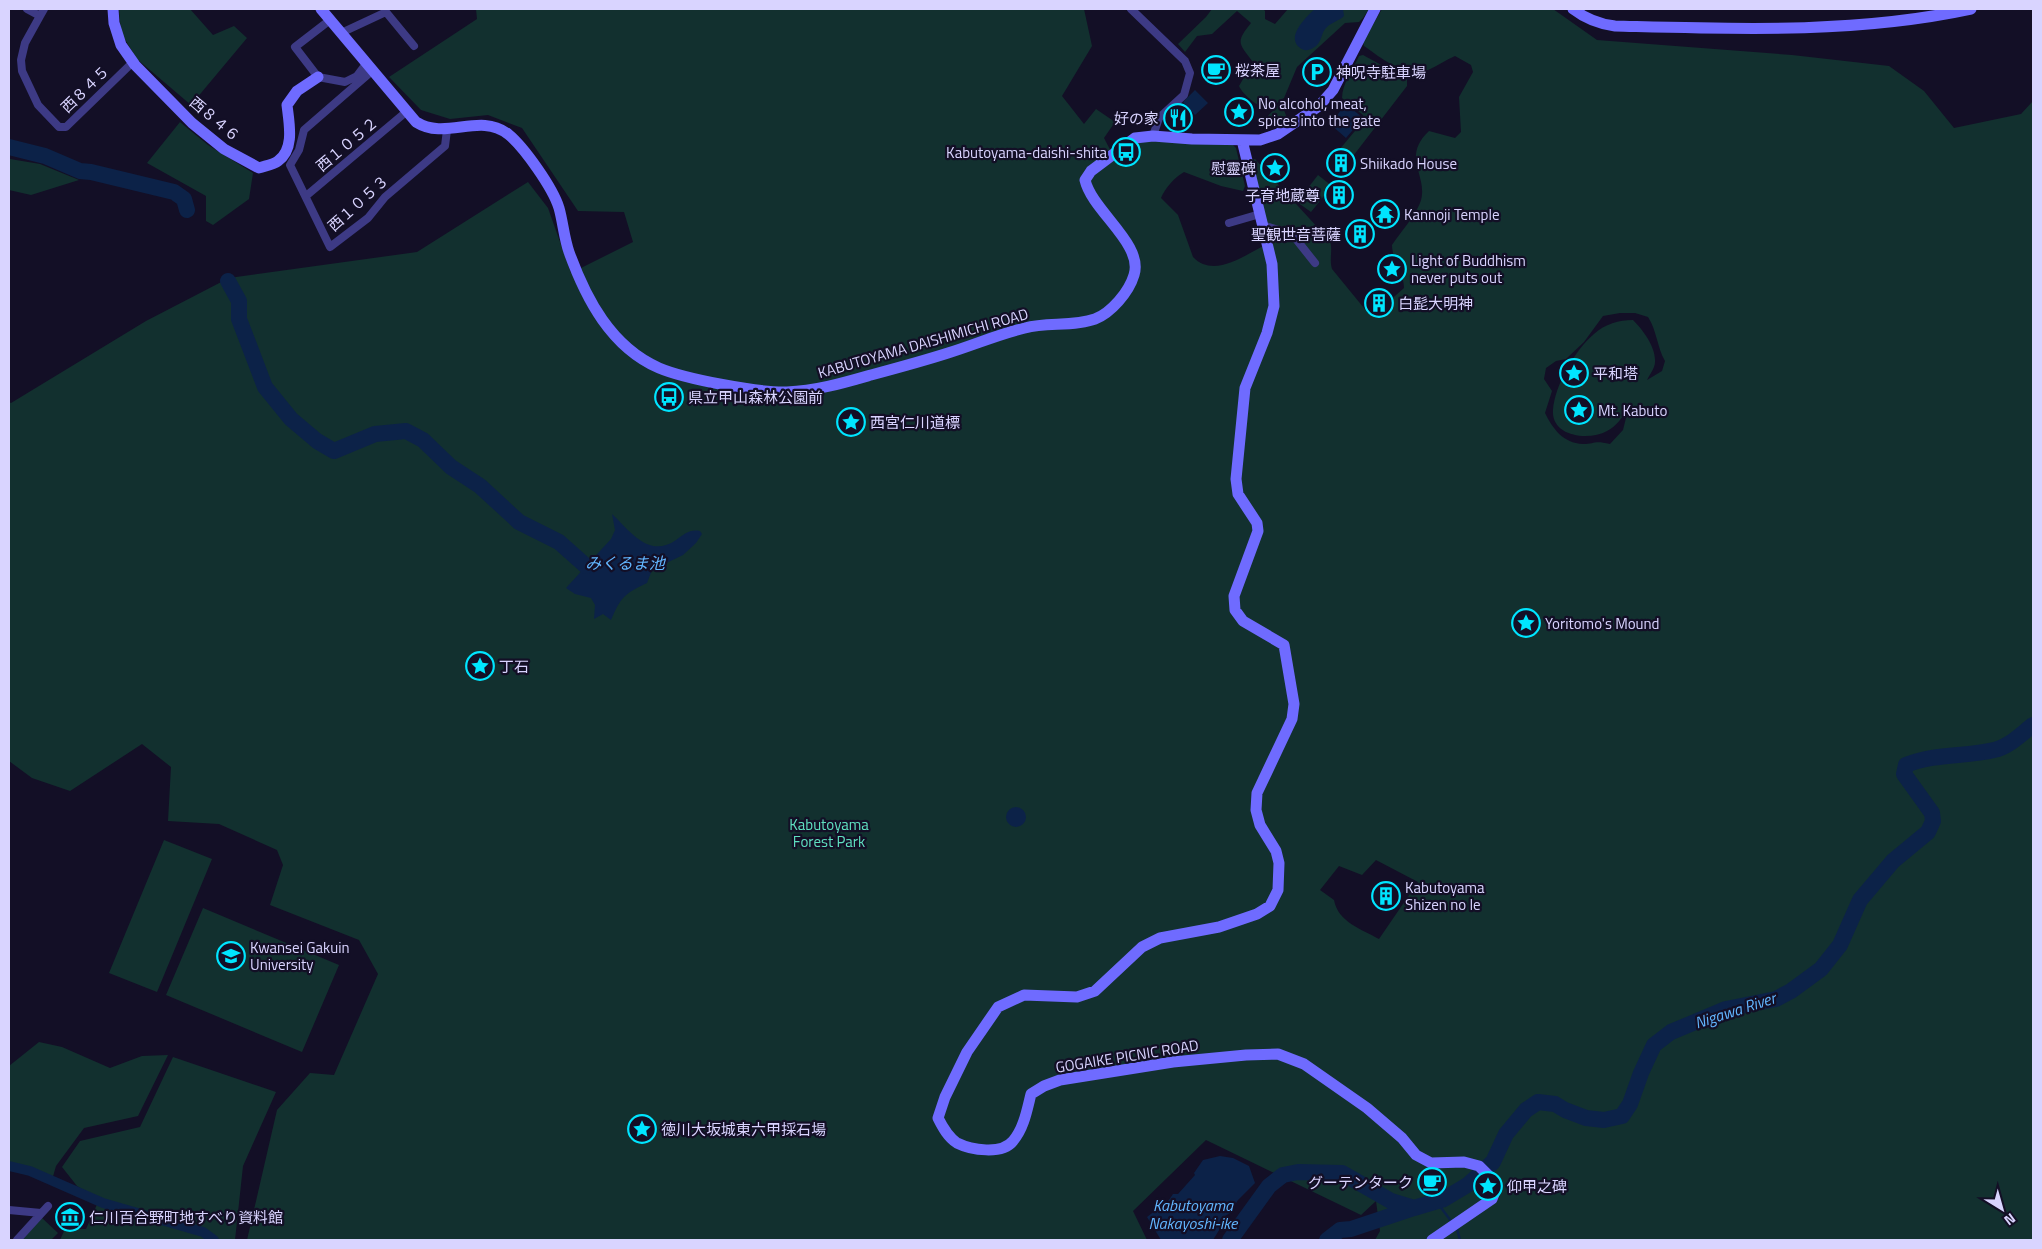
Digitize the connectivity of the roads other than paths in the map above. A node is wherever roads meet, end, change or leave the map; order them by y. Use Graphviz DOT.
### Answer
graph roads {
  1 [pos="27,9"];
  2 [pos="112,9"];
  3 [pos="321,9"];
  4 [pos="1131,9"];
  5 [pos="1375,9"];
  6 [pos="1573,9"];
  7 [pos="1972,9"];
  8 [pos="42,12"];
  9 [pos="330,20"];
  10 [pos="341,33"];
  11 [pos="414,46"];
  12 [pos="133,62"];
  13 [pos="369,68"];
  14 [pos="318,76"];
  15 [pos="406,112"];
  16 [pos="447,130"];
  17 [pos="1153,136"];
  18 [pos="1242,140"];
  19 [pos="306,196"];
  20 [pos="1261,219"];
  21 [pos="1229,223"];
  22 [pos="1315,263"];
  23 [pos="48,1206"];
  24 [pos="9,1210"];
  25 [pos="42,1213"];
  26 [pos="17,1240"];
  27 [pos="1432,1240"];
  1 -- 8 [label="street"];
  2 -- 12 [label="street, 西８４６"];
  3 -- 9 [label="street, KABUTOYAMA DAISHIMICHI ROAD"];
  4 -- 17 [label="street"];
  5 -- 18 [label="street, KABUTOYAMA DAISHIMICHI ROAD"];
  6 -- 7 [label="street"];
  8 -- 12 [label="street, 西８４５"];
  9 -- 10 [label="street, KABUTOYAMA DAISHIMICHI ROAD"];
  9 -- 14 [label="street"];
  10 -- 11 [label="street"];
  10 -- 13 [label="street, KABUTOYAMA DAISHIMICHI ROAD"];
  12 -- 14 [label="street, 西８４６"];
  13 -- 14 [label="street"];
  13 -- 15 [label="street, KABUTOYAMA DAISHIMICHI ROAD"];
  13 -- 19 [label="street, 西１０５３"];
  15 -- 16 [label="street, KABUTOYAMA DAISHIMICHI ROAD"];
  15 -- 19 [label="street, 西１０５２"];
  16 -- 17 [label="street, KABUTOYAMA DAISHIMICHI ROAD"];
  16 -- 19 [label="street, 西１０５３"];
  17 -- 18 [label="street, KABUTOYAMA DAISHIMICHI ROAD"];
  18 -- 20 [label="street, GOGAIKE PICNIC ROAD"];
  20 -- 21 [label="street"];
  20 -- 22 [label="street"];
  20 -- 27 [label="street, GOGAIKE PICNIC ROAD"];
  23 -- 25 [label="street"];
  24 -- 25 [label="street"];
  25 -- 26 [label="street"];
}
